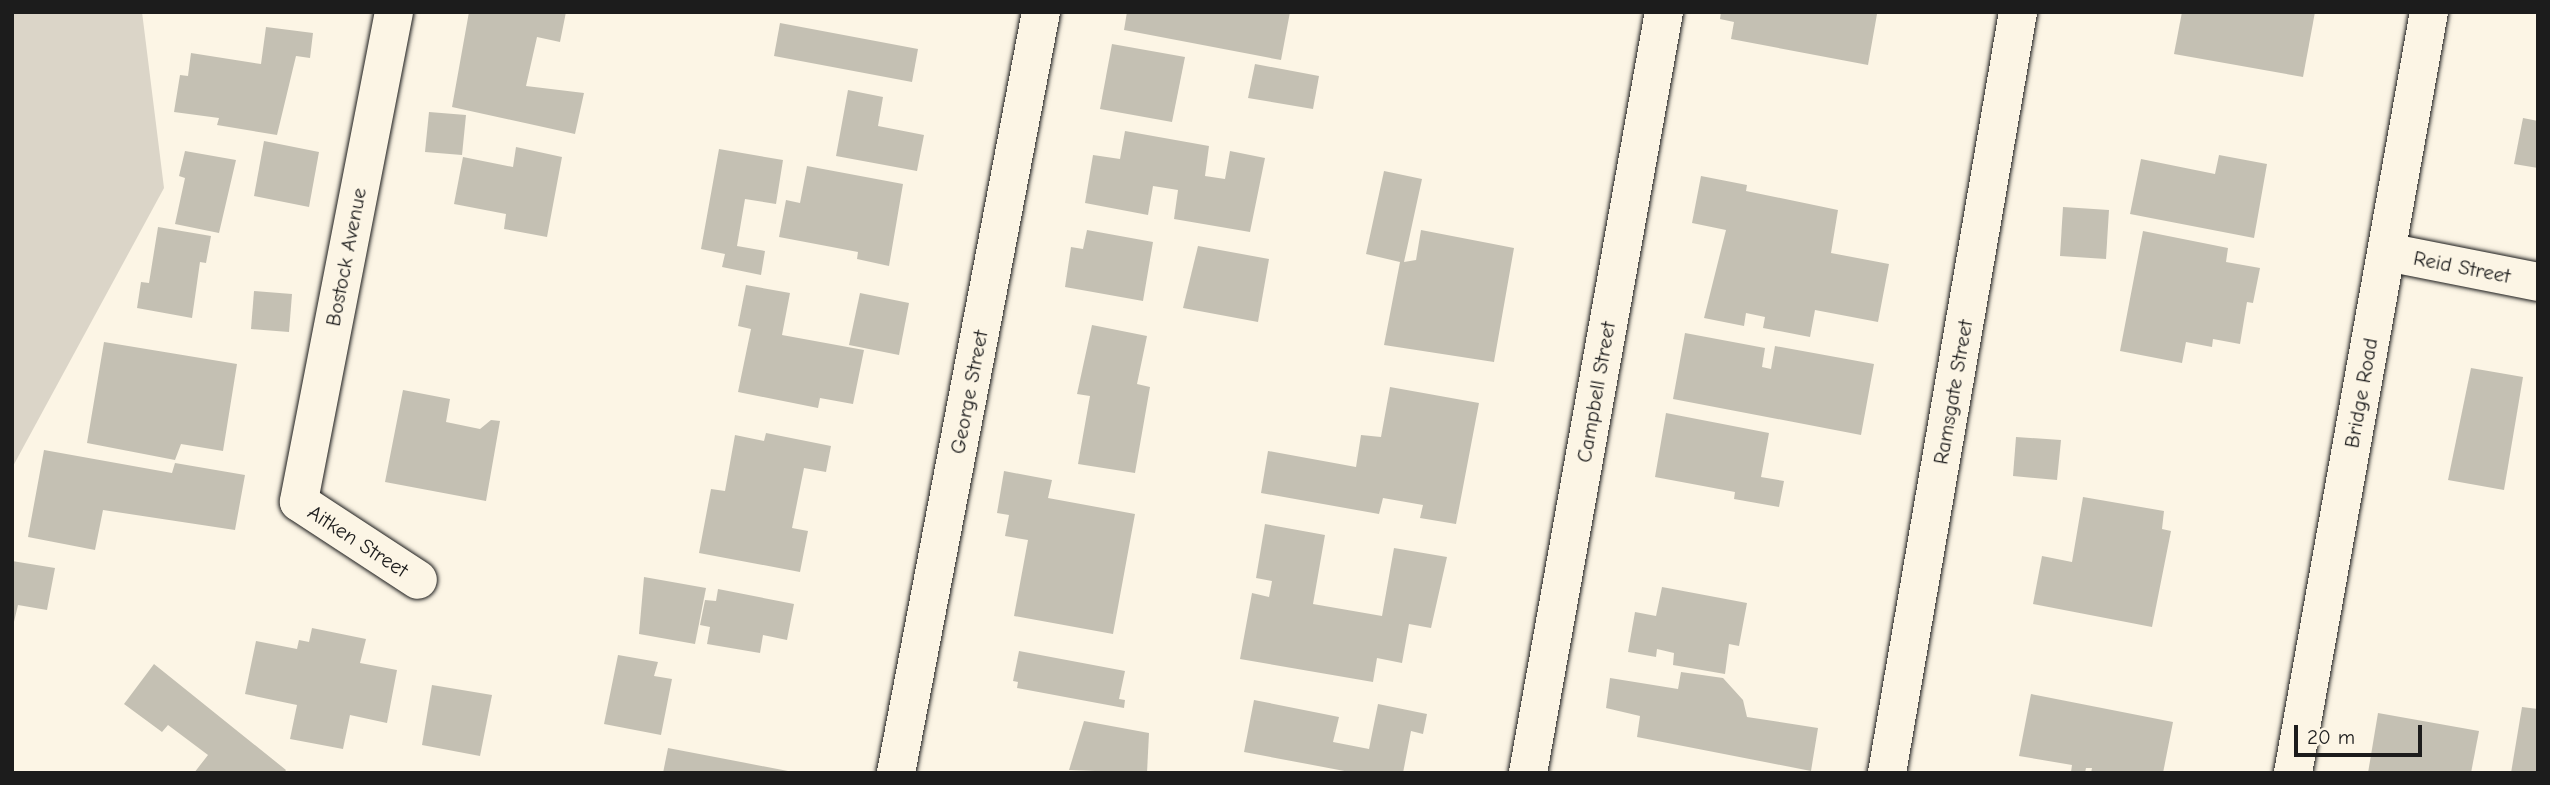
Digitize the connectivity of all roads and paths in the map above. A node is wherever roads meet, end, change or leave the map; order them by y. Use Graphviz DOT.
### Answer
graph roads {
  1 [pos="394,12"];
  2 [pos="1041,12"];
  3 [pos="1664,12"];
  4 [pos="2018,12"];
  5 [pos="2430,12"];
  6 [pos="2387,252"];
  7 [pos="2538,282"];
  8 [pos="299,502"];
  9 [pos="418,580"];
  10 [pos="896,773"];
  11 [pos="1528,773"];
  12 [pos="1887,773"];
  13 [pos="2293,773"];
  1 -- 8 [label="street, Bostock Avenue"];
  2 -- 10 [label="street, George Street"];
  3 -- 11 [label="street, Campbell Street"];
  4 -- 12 [label="street, Ramsgate Street"];
  5 -- 6 [label="street, Bridge Road"];
  6 -- 7 [label="street, Reid Street"];
  6 -- 13 [label="street, Bridge Road"];
  8 -- 9 [label="street, Aitken Street"];
}
